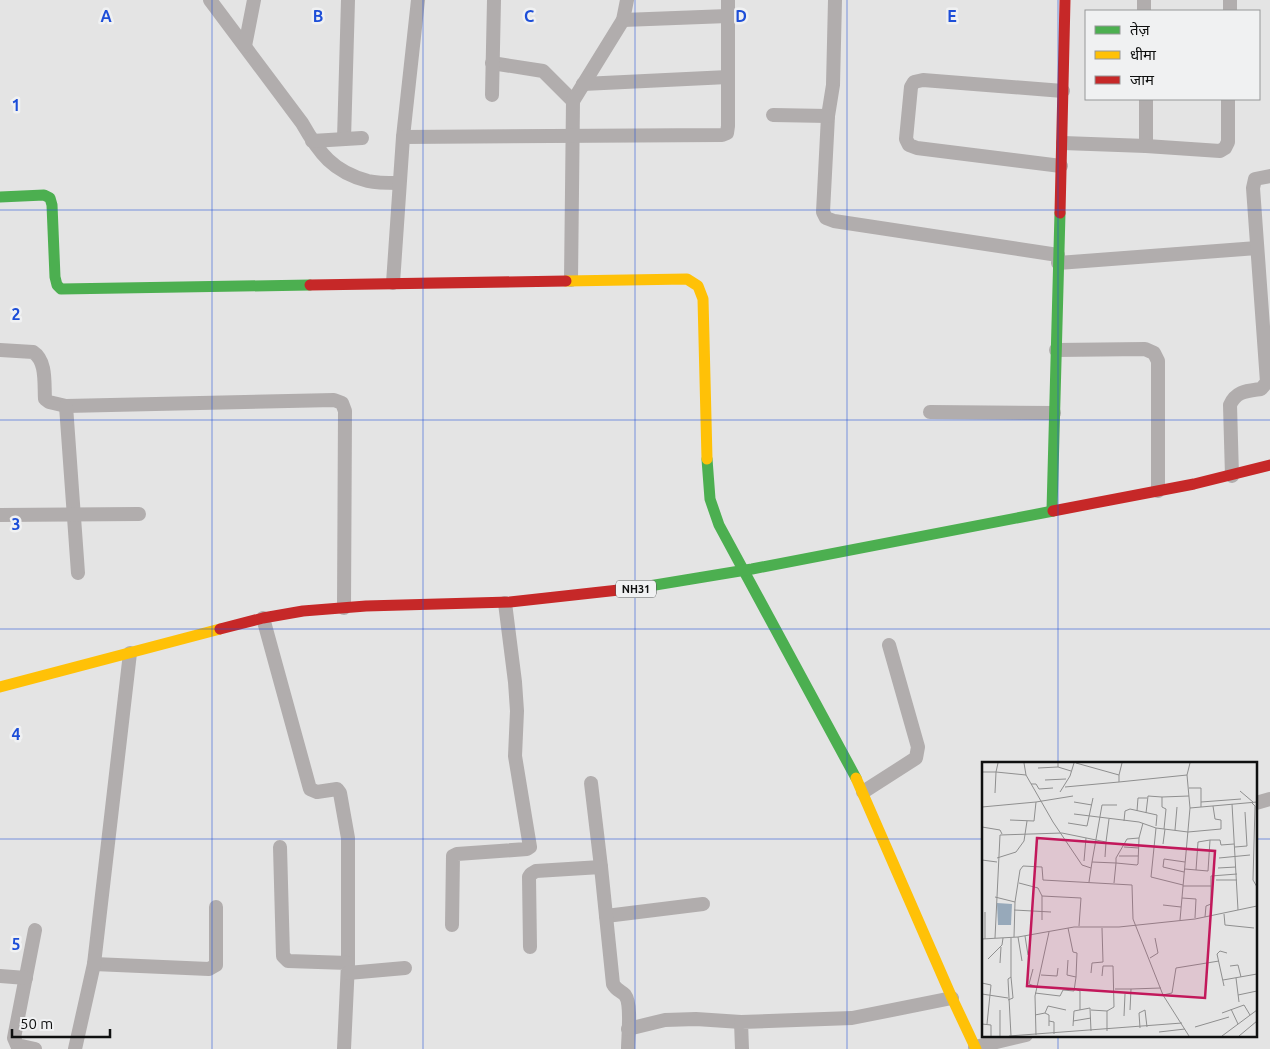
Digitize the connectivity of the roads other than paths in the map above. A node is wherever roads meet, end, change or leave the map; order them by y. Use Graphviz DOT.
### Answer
graph roads {
  1 [pos="210,0"];
  2 [pos="254,0"];
  3 [pos="348,0"];
  4 [pos="418,0"];
  5 [pos="494,0"];
  6 [pos="626,0"];
  7 [pos="728,0"];
  8 [pos="835,0"];
  9 [pos="1065,0"];
  10 [pos="728,16"];
  11 [pos="623,20"];
  12 [pos="245,46"];
  13 [pos="492,63"];
  14 [pos="728,77"];
  15 [pos="583,84"];
  16 [pos="1063,91"];
  17 [pos="492,95"];
  18 [pos="573,100"];
  19 [pos="1146,100"];
  20 [pos="1228,100"];
  21 [pos="773,115"];
  22 [pos="828,116"];
  23 [pos="573,136"];
  24 [pos="403,137"];
  25 [pos="362,138"];
  26 [pos="344,139"];
  27 [pos="312,141"];
  28 [pos="1063,143"];
  29 [pos="1146,146"];
  30 [pos="1061,166"];
  31 [pos="1270,176"];
  32 [pos="399,183"];
  33 [pos="0,198"];
  34 [pos="1257,248"];
  35 [pos="1058,259"];
  36 [pos="571,280"];
  37 [pos="393,284"];
  38 [pos="0,350"];
  39 [pos="1056,350"];
  40 [pos="66,406"];
  41 [pos="930,412"];
  42 [pos="1054,413"];
  43 [pos="1270,465"];
  44 [pos="1232,476"];
  45 [pos="1158,491"];
  46 [pos="1052,510"];
  47 [pos="74,514"];
  48 [pos="139,514"];
  49 [pos="0,515"];
  50 [pos="745,570"];
  51 [pos="78,573"];
  52 [pos="505,603"];
  53 [pos="344,608"];
  54 [pos="263,618"];
  55 [pos="889,645"];
  56 [pos="130,653"];
  57 [pos="0,687"];
  58 [pos="591,783"];
  59 [pos="863,792"];
  60 [pos="280,847"];
  61 [pos="601,867"];
  62 [pos="703,904"];
  63 [pos="216,907"];
  64 [pos="606,916"];
  65 [pos="452,925"];
  66 [pos="35,930"];
  67 [pos="530,947"];
  68 [pos="94,964"];
  69 [pos="348,968"];
  70 [pos="405,968"];
  71 [pos="0,976"];
  72 [pos="26,978"];
  73 [pos="952,998"];
  74 [pos="742,1022"];
  75 [pos="628,1029"];
  76 [pos="1022,1036"];
  77 [pos="975,1048"];
  78 [pos="35,1049"];
  79 [pos="75,1049"];
  80 [pos="344,1049"];
  81 [pos="628,1049"];
  82 [pos="742,1049"];
  1 -- 12 [label="street"];
  2 -- 12 [label="street"];
  3 -- 26 [label="street"];
  4 -- 24 [label="street"];
  5 -- 13 [label="street"];
  6 -- 11 [label="street"];
  7 -- 10 [label="street"];
  8 -- 22 [label="street"];
  9 -- 16 [label="main road"];
  10 -- 11 [label="street"];
  10 -- 14 [label="street"];
  11 -- 15 [label="street"];
  12 -- 27 [label="street"];
  13 -- 17 [label="street"];
  13 -- 18 [label="street"];
  14 -- 15 [label="street"];
  14 -- 23 [label="street"];
  15 -- 18 [label="street"];
  16 -- 28 [label="main road"];
  16 -- 30 [label="street"];
  18 -- 23 [label="street"];
  19 -- 29 [label="street"];
  20 -- 29 [label="street"];
  21 -- 22 [label="street"];
  22 -- 35 [label="street"];
  23 -- 24 [label="street"];
  23 -- 36 [label="street"];
  24 -- 32 [label="street"];
  25 -- 26 [label="street"];
  26 -- 27 [label="street"];
  27 -- 32 [label="street"];
  28 -- 29 [label="street"];
  28 -- 30 [label="main road"];
  30 -- 35 [label="main road"];
  31 -- 34 [label="street"];
  32 -- 37 [label="street"];
  33 -- 37 [label="main road"];
  34 -- 35 [label="street"];
  34 -- 44 [label="street"];
  35 -- 39 [label="main road"];
  36 -- 37 [label="main road"];
  36 -- 50 [label="main road"];
  38 -- 40 [label="street"];
  39 -- 42 [label="main road"];
  39 -- 45 [label="street"];
  40 -- 47 [label="street"];
  40 -- 53 [label="street"];
  41 -- 42 [label="street"];
  42 -- 46 [label="main road"];
  43 -- 44 [label="main road, NH31"];
  44 -- 45 [label="main road, NH31"];
  45 -- 46 [label="main road, NH31"];
  46 -- 50 [label="main road, NH31"];
  47 -- 48 [label="street"];
  47 -- 49 [label="street"];
  47 -- 51 [label="street"];
  50 -- 52 [label="main road, NH31"];
  50 -- 59 [label="main road"];
  52 -- 53 [label="main road, NH31"];
  52 -- 65 [label="street"];
  53 -- 54 [label="main road, NH31"];
  54 -- 56 [label="main road, NH31"];
  54 -- 69 [label="street"];
  55 -- 59 [label="street"];
  56 -- 57 [label="main road, NH31"];
  56 -- 68 [label="street"];
  58 -- 61 [label="street"];
  59 -- 73 [label="main road"];
  60 -- 69 [label="street"];
  61 -- 64 [label="street"];
  61 -- 67 [label="street"];
  62 -- 64 [label="street"];
  63 -- 68 [label="street"];
  64 -- 75 [label="street"];
  66 -- 72 [label="street"];
  68 -- 79 [label="street"];
  69 -- 70 [label="street"];
  69 -- 80 [label="street"];
  71 -- 72 [label="street"];
  72 -- 78 [label="street"];
  73 -- 74 [label="street"];
  73 -- 77 [label="main road"];
  74 -- 75 [label="street"];
  74 -- 82 [label="street"];
  75 -- 81 [label="street"];
  76 -- 77 [label="street"];
}
